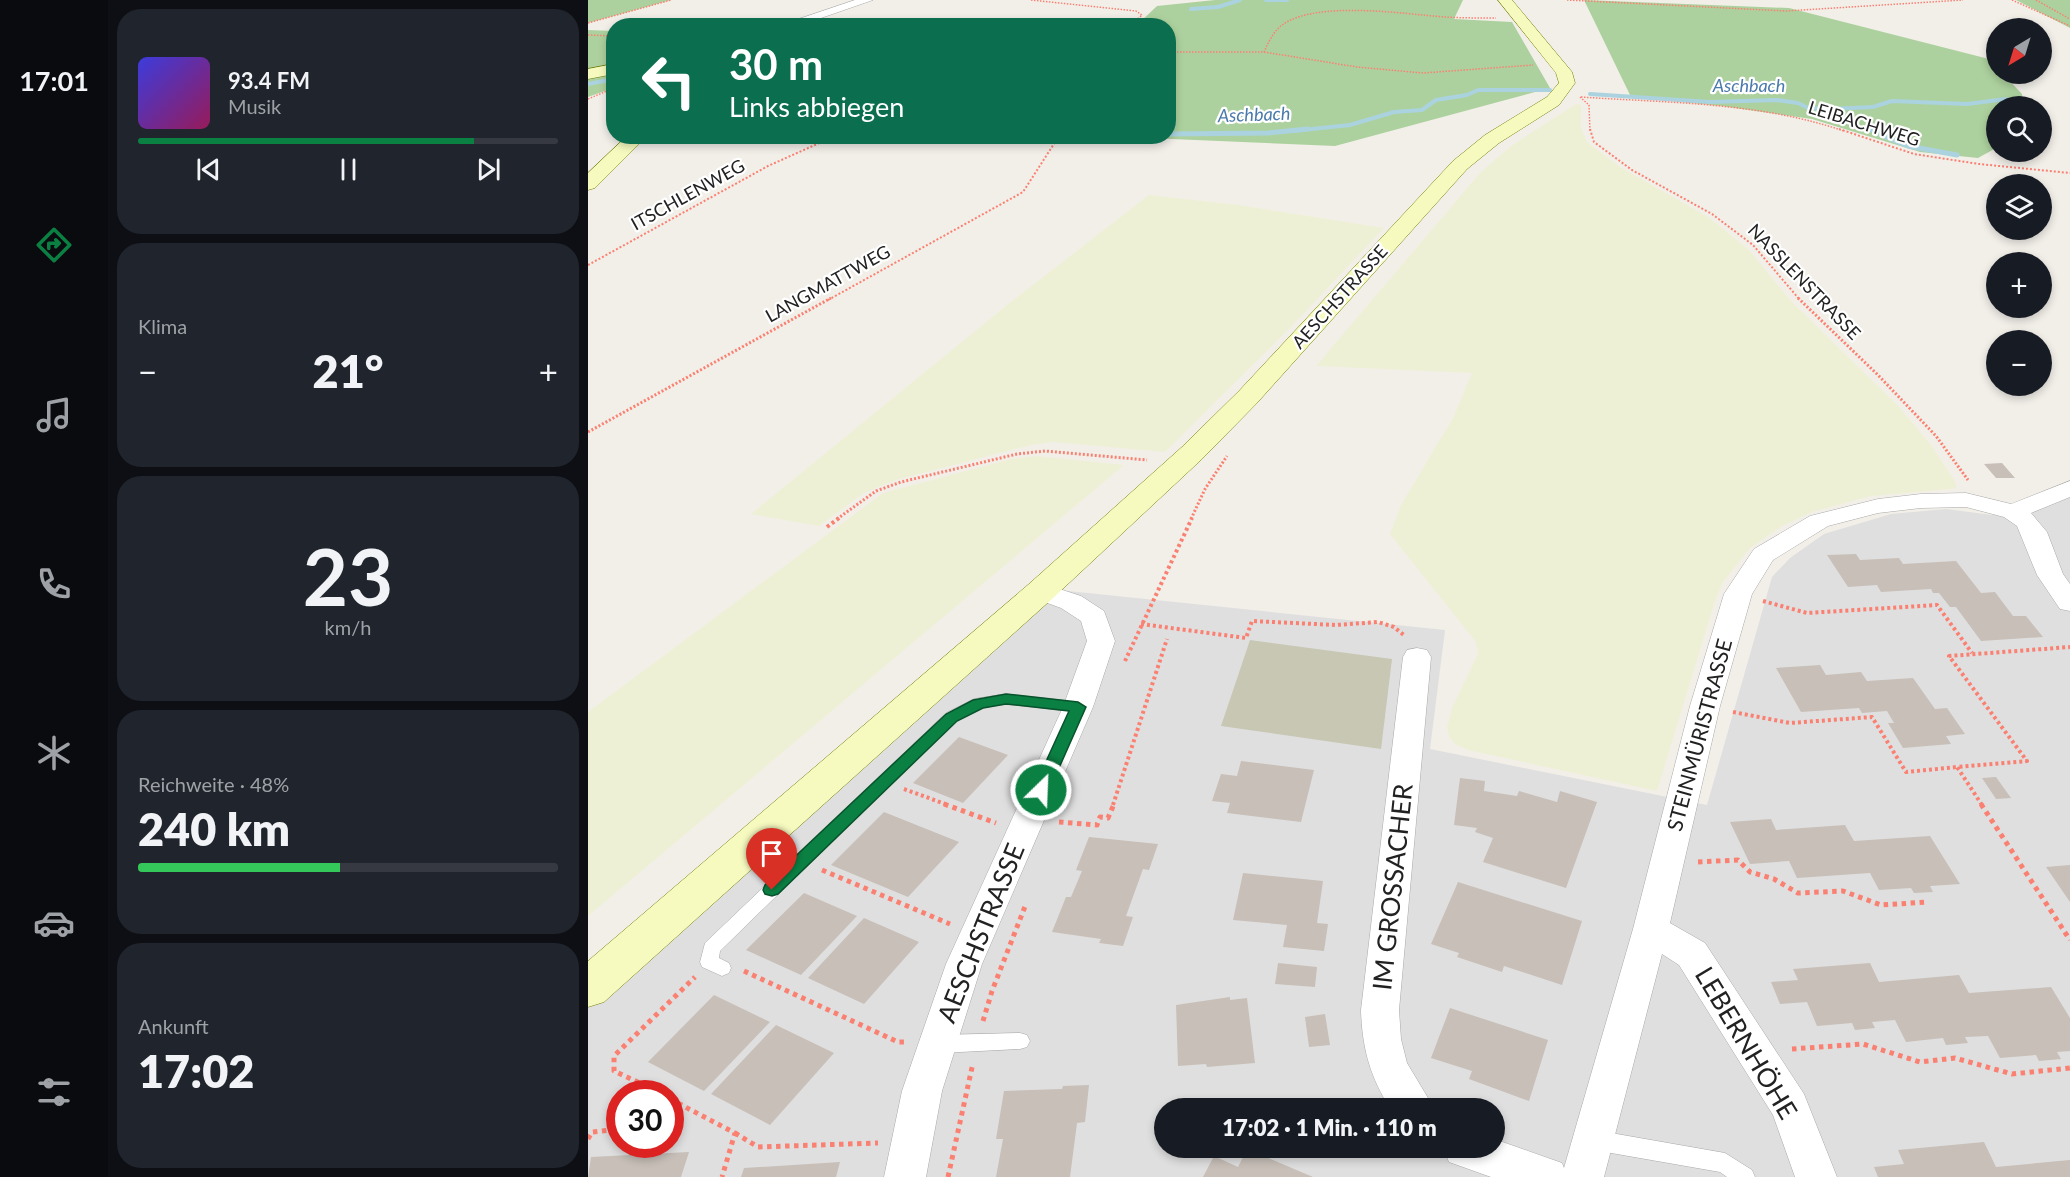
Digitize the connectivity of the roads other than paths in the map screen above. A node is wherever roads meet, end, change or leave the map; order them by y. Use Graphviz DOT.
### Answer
graph roads {
  1 [pos="867,0"];
  2 [pos="1505,0"];
  3 [pos="810,18"];
  4 [pos="630,144"];
  5 [pos="588,184"];
  6 [pos="2070,488"];
  7 [pos="2013,512"];
  8 [pos="1041,591"];
  9 [pos="2070,603"];
  10 [pos="1418,657"];
  11 [pos="1078,707"];
  12 [pos="1651,929"];
  13 [pos="722,968"];
  14 [pos="588,988"];
  15 [pos="1020,1041"];
  16 [pos="936,1044"];
  17 [pos="1406,1098"];
  18 [pos="1592,1140"];
  19 [pos="1493,1158"];
  20 [pos="905,1177"];
  21 [pos="1547,1177"];
  22 [pos="1583,1177"];
  23 [pos="1743,1177"];
  24 [pos="1816,1177"];
  1 -- 3 [label="street"];
  2 -- 8 [label="main road, AESCHSTRASSE"];
  4 -- 5 [label="main road"];
  6 -- 7 [label="street"];
  7 -- 9 [label="street"];
  7 -- 12 [label="street, STEINMÜRISTRASSE"];
  8 -- 11 [label="street, AESCHSTRASSE"];
  8 -- 14 [label="main road, AESCHSTRASSE"];
  10 -- 17 [label="street, IM GROSSACHER"];
  11 -- 13 [label="lane"];
  11 -- 16 [label="street, AESCHSTRASSE"];
  12 -- 18 [label="street, STEINMÜRISTRASSE"];
  12 -- 24 [label="street, LEBERNHÖHE"];
  15 -- 16 [label="lane"];
  16 -- 20 [label="street, AESCHSTRASSE"];
  18 -- 22 [label="street, STEINMÜRISTRASSE"];
  18 -- 23 [label="lane"];
  19 -- 21 [label="street"];
}
